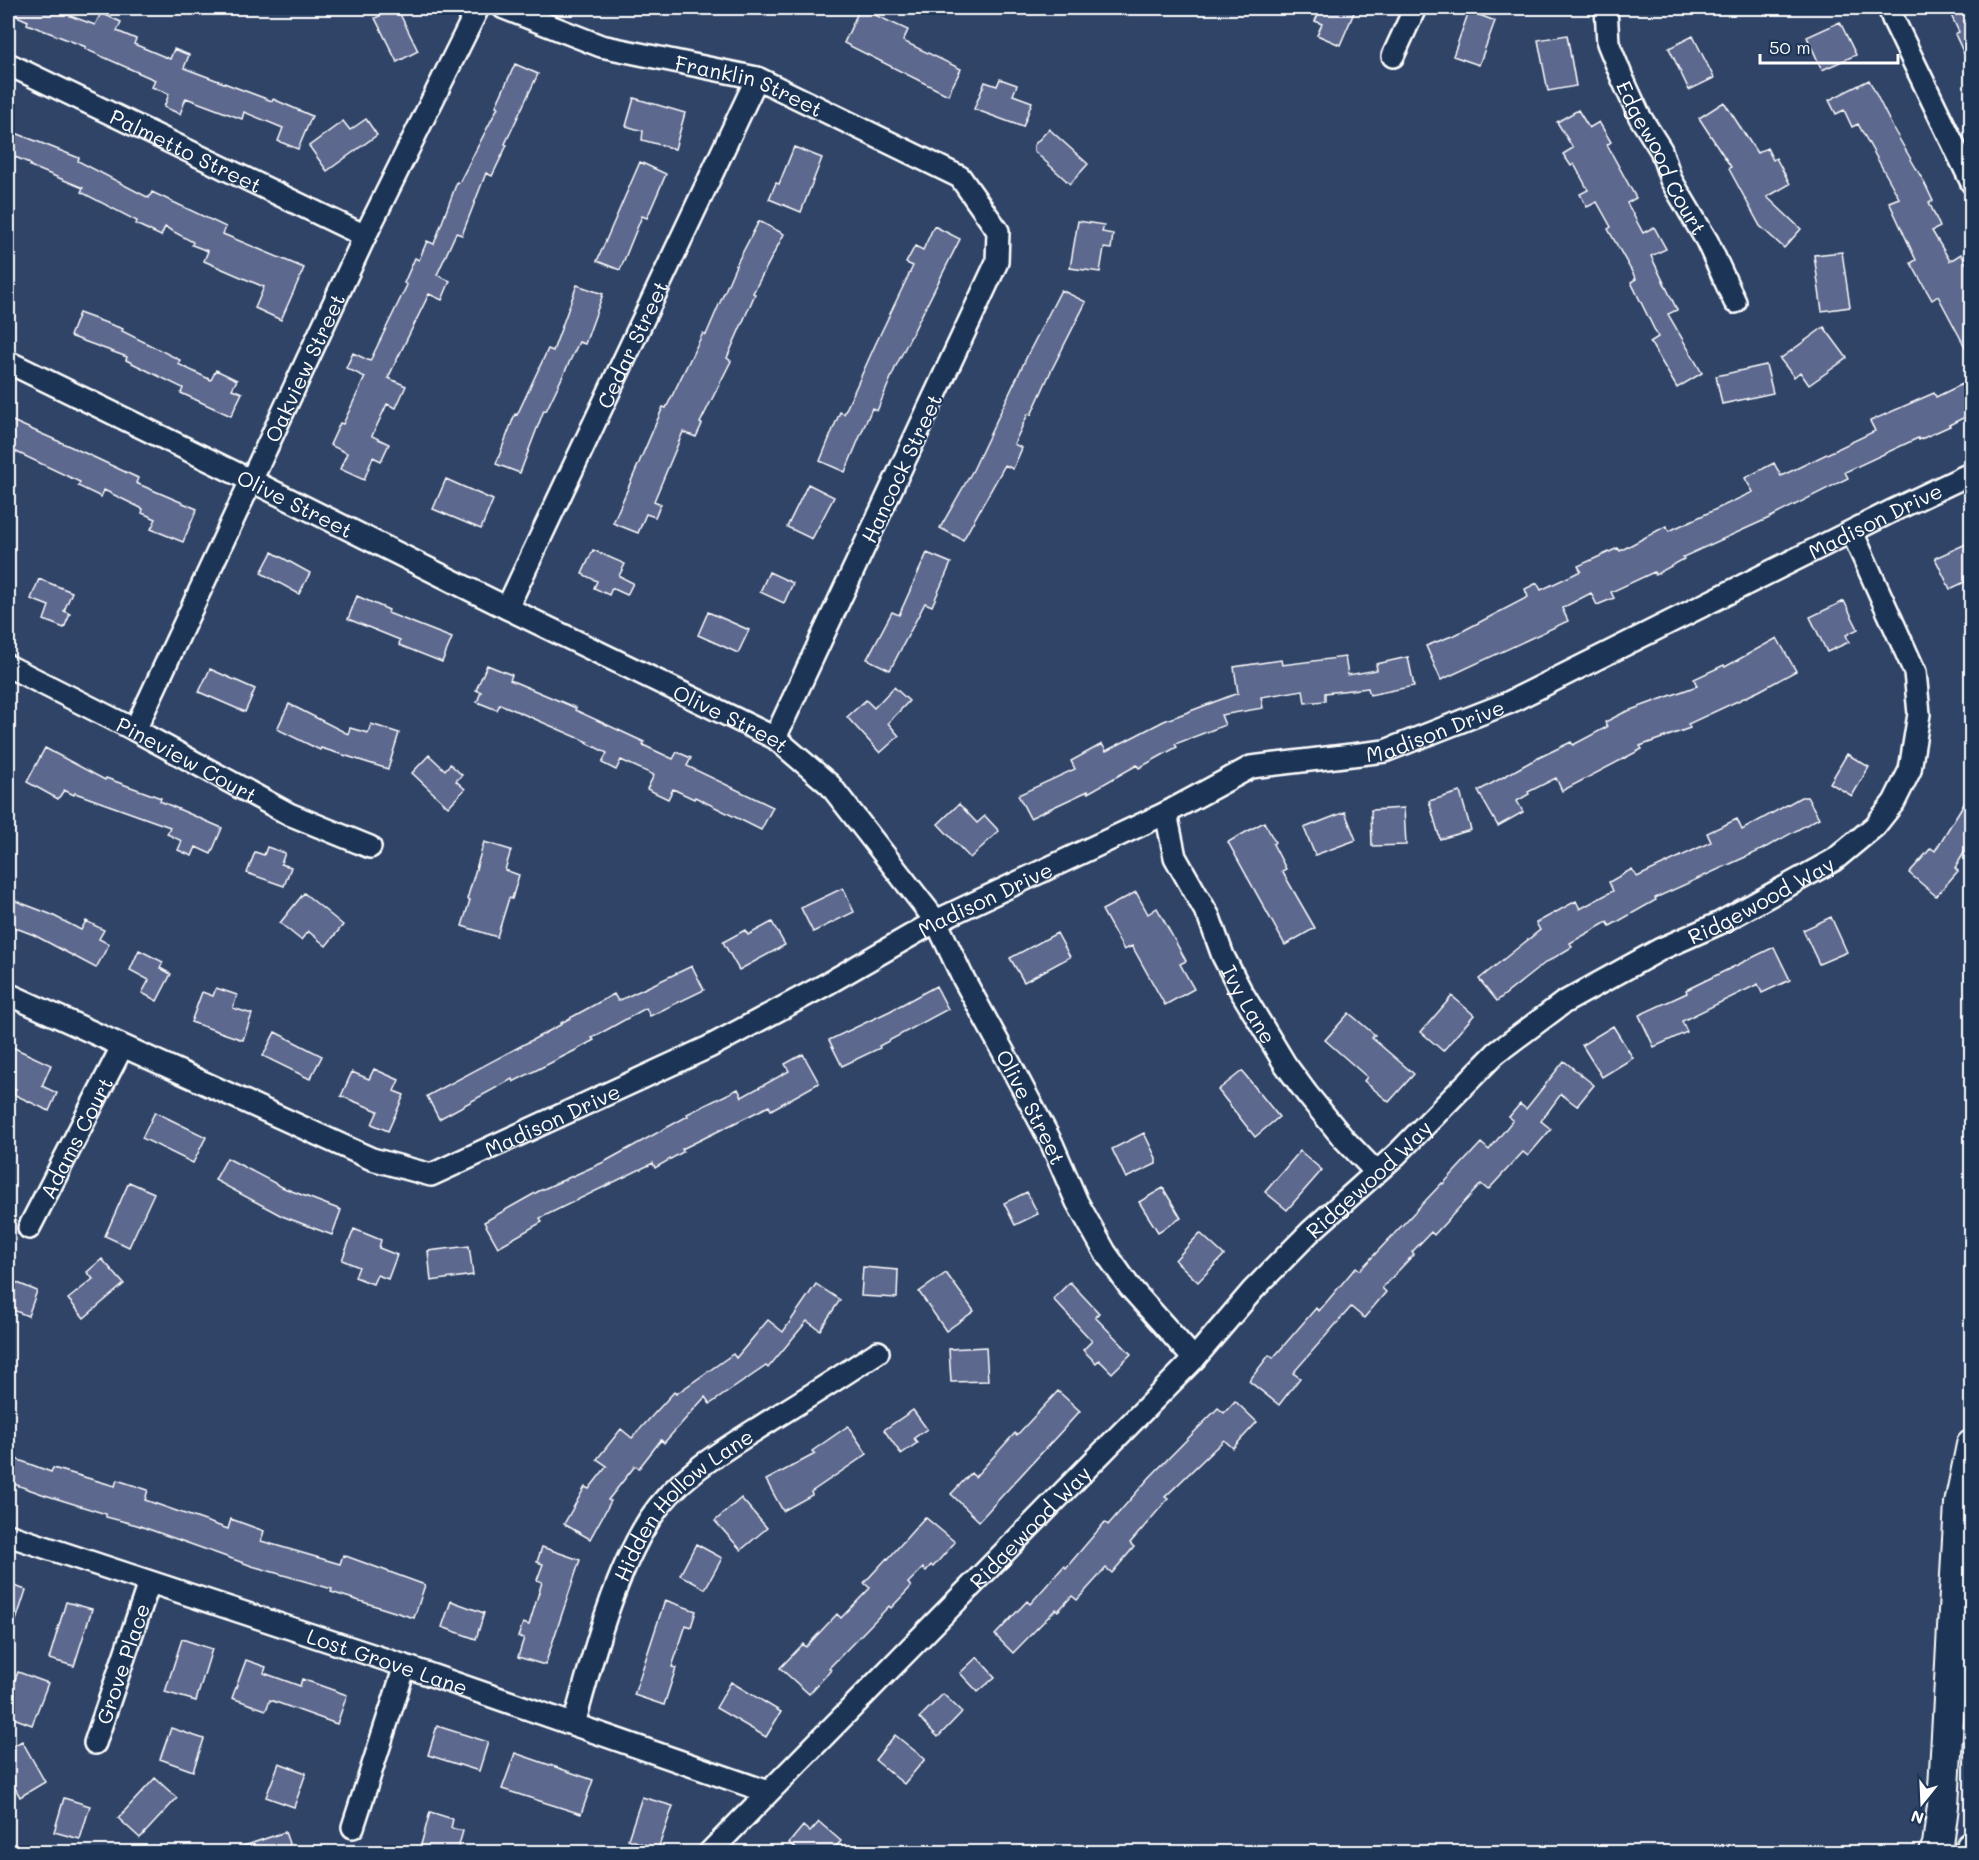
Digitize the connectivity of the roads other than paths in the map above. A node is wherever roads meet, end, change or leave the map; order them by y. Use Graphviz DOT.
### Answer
graph roads {
  1 [pos="478,8"];
  2 [pos="504,8"];
  3 [pos="1414,8"];
  4 [pos="1606,8"];
  5 [pos="1889,8"];
  6 [pos="1393,56"];
  7 [pos="8,64"];
  8 [pos="758,78"];
  9 [pos="1971,183"];
  10 [pos="976,199"];
  11 [pos="365,236"];
  12 [pos="1735,302"];
  13 [pos="8,362"];
  14 [pos="1971,473"];
  15 [pos="252,481"];
  16 [pos="1852,532"];
  17 [pos="507,608"];
  18 [pos="8,666"];
  19 [pos="135,730"];
  20 [pos="775,738"];
  21 [pos="1166,813"];
  22 [pos="370,847"];
  23 [pos="936,921"];
  24 [pos="8,994"];
  25 [pos="122,1047"];
  26 [pos="1376,1172"];
  27 [pos="29,1228"];
  28 [pos="878,1352"];
  29 [pos="1194,1359"];
  30 [pos="1971,1445"];
  31 [pos="8,1535"];
  32 [pos="149,1583"];
  33 [pos="405,1666"];
  34 [pos="574,1724"];
  35 [pos="95,1743"];
  36 [pos="768,1792"];
  37 [pos="353,1827"];
  38 [pos="1971,1847"];
  39 [pos="710,1852"];
  40 [pos="1935,1852"];
  41 [pos="1971,1852"];
  1 -- 11 [label="street, Oakview Street"];
  2 -- 8 [label="street, Franklin Street"];
  3 -- 6 [label="street"];
  4 -- 12 [label="street, Edgewood Court"];
  5 -- 9 [label="street"];
  7 -- 11 [label="street, Palmetto Street"];
  8 -- 10 [label="street, Franklin Street"];
  8 -- 17 [label="street, Cedar Street"];
  10 -- 20 [label="street, Hancock Street"];
  11 -- 15 [label="street, Oakview Street"];
  13 -- 15 [label="street, Olive Street"];
  14 -- 16 [label="street, Madison Drive"];
  15 -- 17 [label="street, Olive Street"];
  15 -- 19 [label="street, Oakview Street"];
  16 -- 21 [label="street, Madison Drive"];
  16 -- 26 [label="street, Ridgewood Way"];
  17 -- 20 [label="street, Olive Street"];
  18 -- 19 [label="street, Pineview Court"];
  19 -- 22 [label="street, Pineview Court"];
  20 -- 23 [label="street, Olive Street"];
  21 -- 23 [label="street, Madison Drive"];
  21 -- 26 [label="street, Ivy Lane"];
  23 -- 25 [label="street, Madison Drive"];
  23 -- 29 [label="street, Olive Street"];
  24 -- 25 [label="street, Madison Drive"];
  25 -- 27 [label="street, Adams Court"];
  26 -- 29 [label="street, Ridgewood Way"];
  28 -- 34 [label="street, Hidden Hollow Lane"];
  29 -- 36 [label="street, Ridgewood Way"];
  30 -- 40 [label="main road"];
  31 -- 32 [label="street, Lost Grove Lane"];
  32 -- 33 [label="street, Lost Grove Lane"];
  32 -- 35 [label="street, Grove Place"];
  33 -- 34 [label="street, Lost Grove Lane"];
  33 -- 37 [label="street"];
  34 -- 36 [label="street, Lost Grove Lane"];
  36 -- 39 [label="street, Ridgewood Way"];
  38 -- 41 [label="main road"];
}
